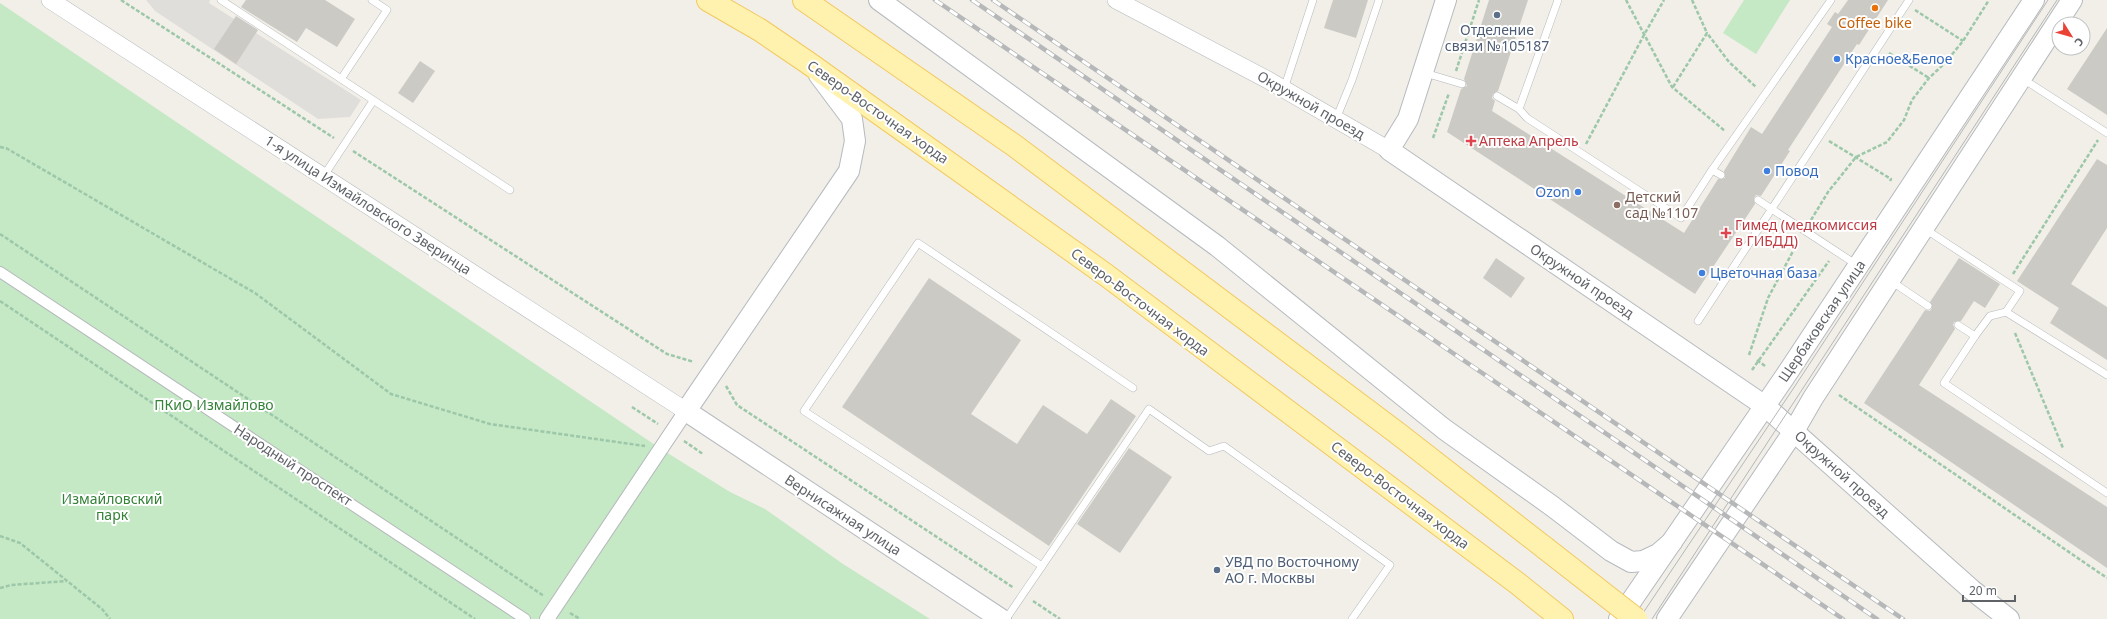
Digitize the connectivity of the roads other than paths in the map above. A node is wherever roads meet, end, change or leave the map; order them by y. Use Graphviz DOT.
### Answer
graph roads {
  1 [pos="50,0"];
  2 [pos="220,0"];
  3 [pos="372,0"];
  4 [pos="708,0"];
  5 [pos="804,0"];
  6 [pos="879,0"];
  7 [pos="1116,0"];
  8 [pos="1313,0"];
  9 [pos="1379,0"];
  10 [pos="1446,0"];
  11 [pos="1558,0"];
  12 [pos="1830,0"];
  13 [pos="2034,0"];
  14 [pos="2072,0"];
  15 [pos="1908,2"];
  16 [pos="807,62"];
  17 [pos="1423,72"];
  18 [pos="2022,78"];
  19 [pos="341,79"];
  20 [pos="1462,84"];
  21 [pos="1284,89"];
  22 [pos="1497,96"];
  23 [pos="373,101"];
  24 [pos="1519,109"];
  25 [pos="1336,119"];
  26 [pos="2105,132"];
  27 [pos="1389,150"];
  28 [pos="1712,170"];
  29 [pos="1721,175"];
  30 [pos="323,177"];
  31 [pos="510,190"];
  32 [pos="1758,200"];
  33 [pos="1772,209"];
  34 [pos="1923,228"];
  35 [pos="1859,266"];
  36 [pos="0,272"];
  37 [pos="1889,280"];
  38 [pos="1928,306"];
  39 [pos="2006,312"];
  40 [pos="1698,321"];
  41 [pos="1958,326"];
  42 [pos="1974,336"];
  43 [pos="2107,375"];
  44 [pos="1133,388"];
  45 [pos="1765,406"];
  46 [pos="686,411"];
  47 [pos="1794,431"];
  48 [pos="2107,493"];
  49 [pos="1672,542"];
  50 [pos="1042,566"];
  51 [pos="525,619"];
  52 [pos="547,619"];
  53 [pos="1000,619"];
  54 [pos="1006,619"];
  55 [pos="1352,619"];
  56 [pos="1562,619"];
  57 [pos="1619,619"];
  58 [pos="1636,619"];
  59 [pos="1667,619"];
  60 [pos="2009,619"];
  1 -- 30 [label="street, 1-я улица Измайловского Зверинца"];
  2 -- 19 [label="lane"];
  3 -- 19 [label="lane"];
  4 -- 16 [label="main road, Северо-Восточная хорда"];
  5 -- 58 [label="main road, bridge"];
  6 -- 49 [label="main road"];
  7 -- 21 [label="street, Окружной проезд"];
  8 -- 21 [label="lane"];
  9 -- 25 [label="lane"];
  10 -- 17 [label="main road"];
  11 -- 24 [label="lane"];
  12 -- 28 [label="lane"];
  13 -- 35 [label="main road, Щербаковская улица"];
  14 -- 18 [label="main road"];
  15 -- 33 [label="lane"];
  16 -- 46 [label="main road"];
  16 -- 56 [label="main road, Северо-Восточная хорда"];
  17 -- 20 [label="lane"];
  17 -- 27 [label="main road"];
  18 -- 26 [label="lane"];
  18 -- 34 [label="main road"];
  19 -- 23 [label="lane"];
  21 -- 25 [label="street, Окружной проезд"];
  22 -- 24 [label="lane"];
  23 -- 30 [label="lane"];
  23 -- 31 [label="lane"];
  24 -- 28 [label="lane"];
  25 -- 27 [label="street, Окружной проезд"];
  27 -- 45 [label="main road, Окружной проезд"];
  28 -- 29 [label="lane"];
  30 -- 46 [label="street, 1-я улица Измайловского Зверинца"];
  32 -- 33 [label="lane"];
  33 -- 35 [label="lane"];
  33 -- 40 [label="lane"];
  34 -- 37 [label="main road"];
  34 -- 39 [label="lane"];
  35 -- 45 [label="main road, Щербаковская улица"];
  36 -- 51 [label="street, Народный проспект"];
  37 -- 38 [label="lane"];
  37 -- 47 [label="main road"];
  39 -- 42 [label="lane"];
  39 -- 43 [label="lane"];
  41 -- 42 [label="lane"];
  42 -- 48 [label="lane"];
  44 -- 50 [label="lane"];
  45 -- 47 [label="main road, Окружной проезд"];
  45 -- 49 [label="main road, Щербаковская улица"];
  46 -- 52 [label="street"];
  46 -- 53 [label="main road, Вернисажная улица"];
  47 -- 59 [label="main road"];
  47 -- 60 [label="main road, Окружной проезд"];
  49 -- 57 [label="main road, Щербаковская улица"];
  50 -- 54 [label="lane"];
  50 -- 55 [label="lane"];
}
